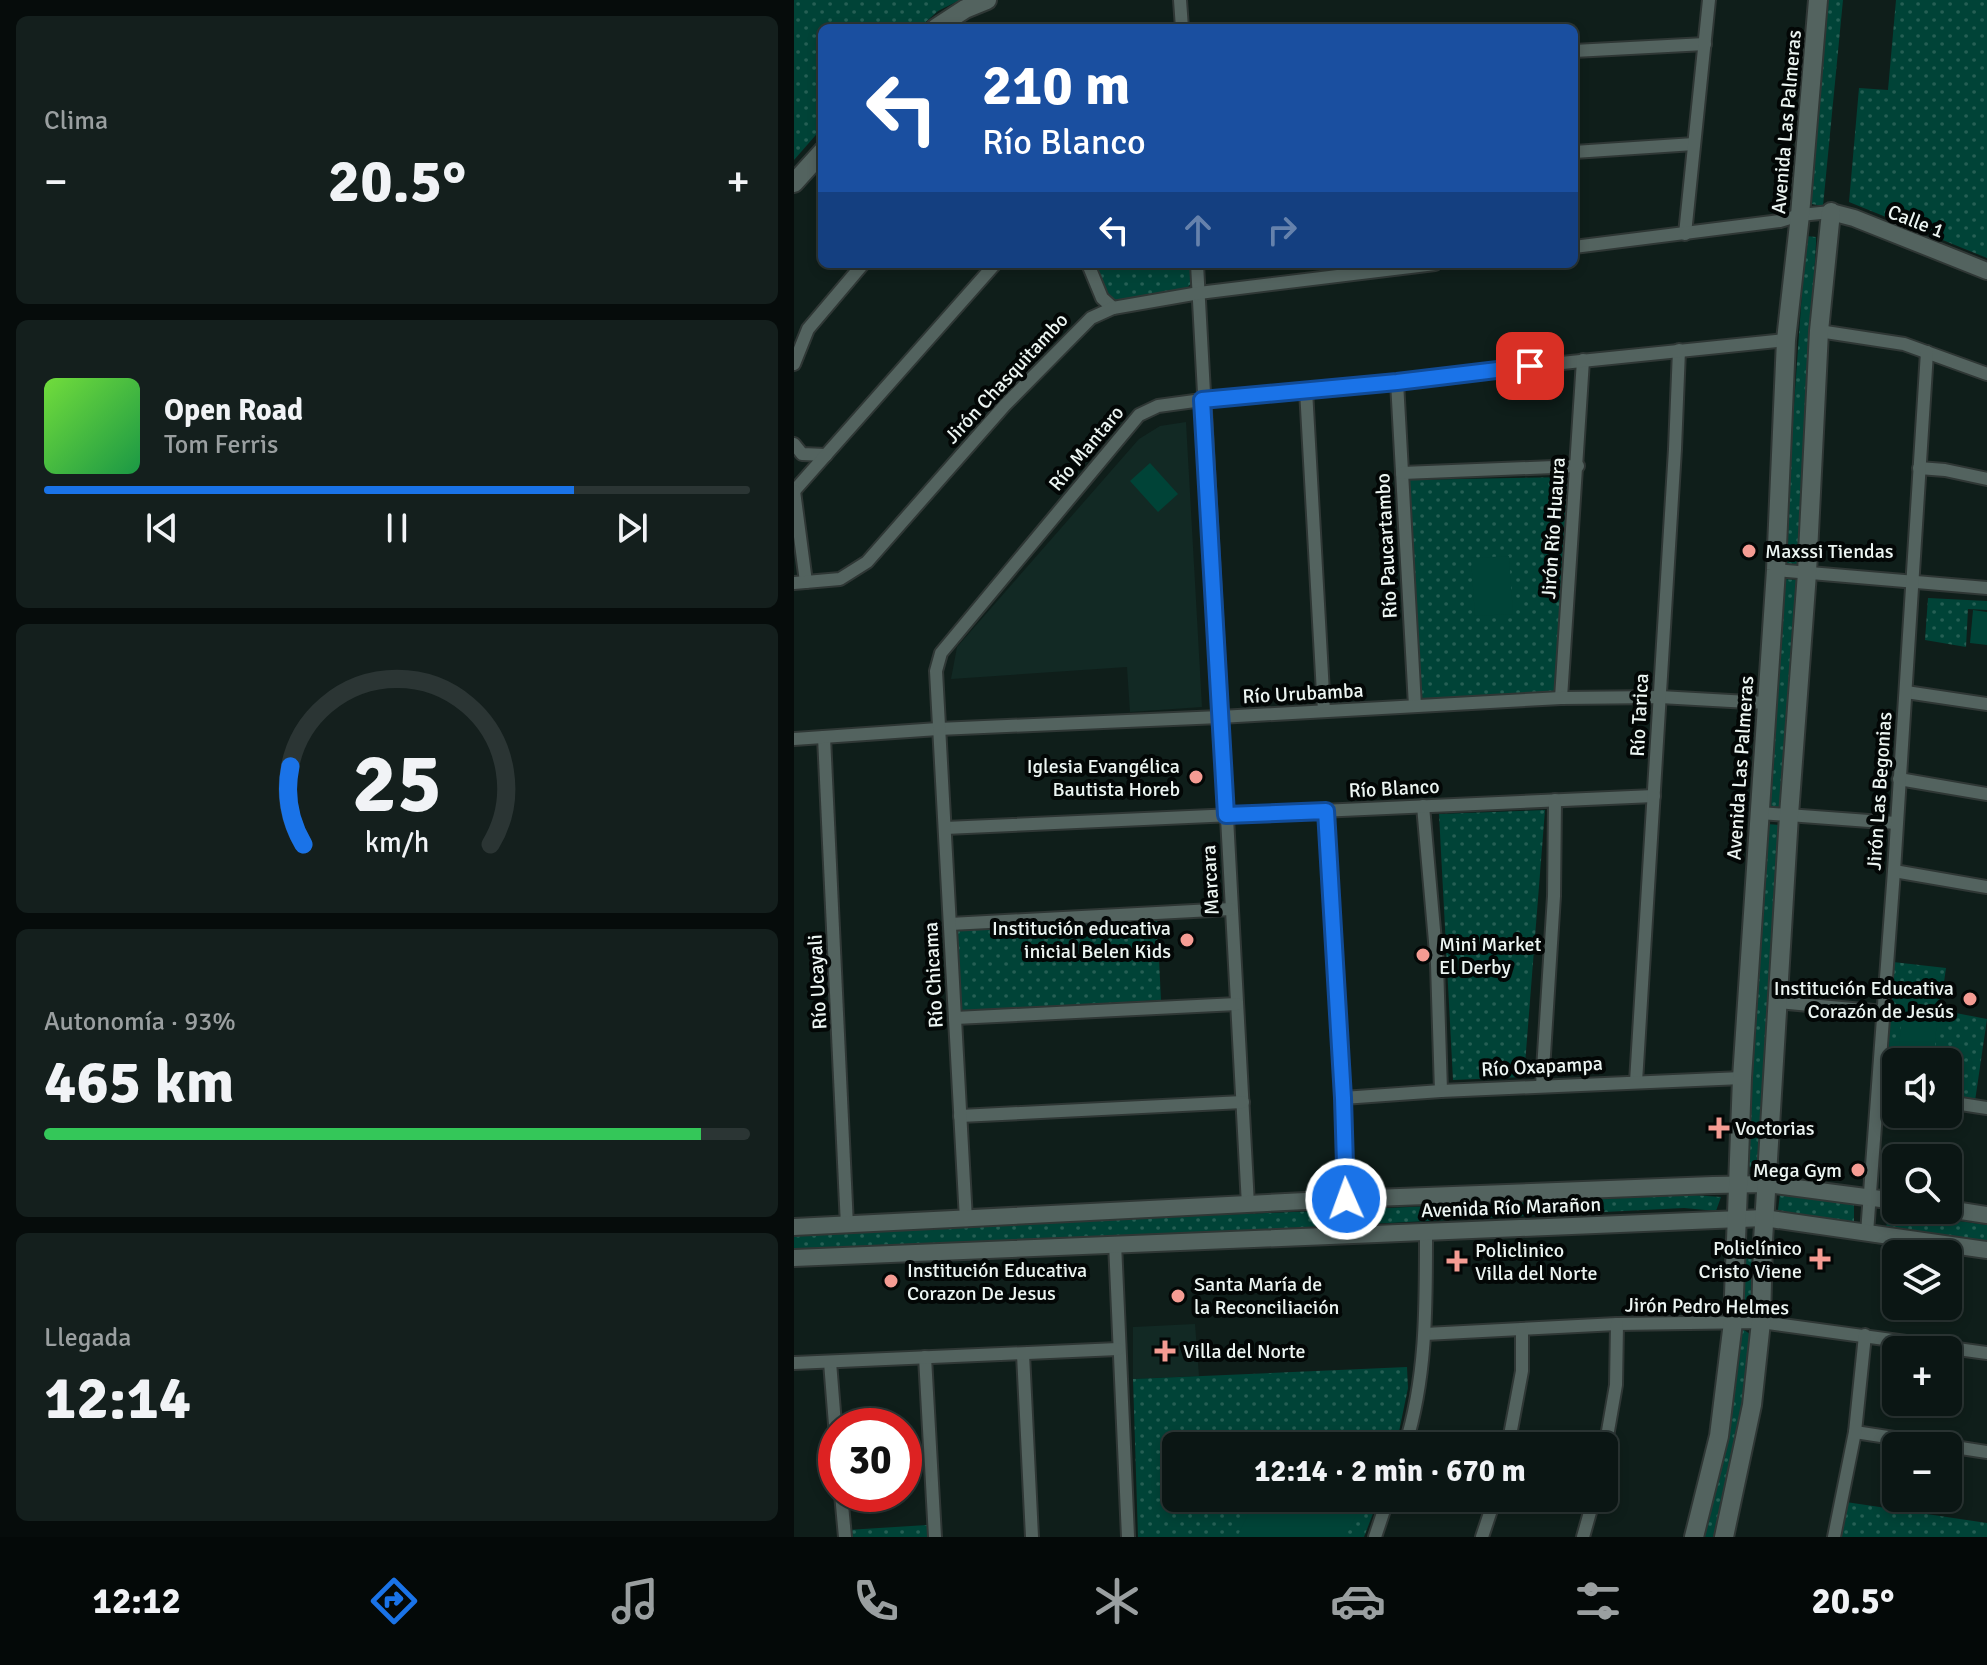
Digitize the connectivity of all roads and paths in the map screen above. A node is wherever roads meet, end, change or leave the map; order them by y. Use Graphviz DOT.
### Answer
graph roads {
  1 [pos="987,0"];
  2 [pos="1180,0"];
  3 [pos="1709,0"];
  4 [pos="1818,0"];
  5 [pos="942,24"];
  6 [pos="1182,24"];
  7 [pos="1705,44"];
  8 [pos="1578,51"];
  9 [pos="1694,144"];
  10 [pos="1578,152"];
  11 [pos="818,156"];
  12 [pos="794,183"];
  13 [pos="1831,212"];
  14 [pos="1800,215"];
  15 [pos="1685,234"];
  16 [pos="1578,247"];
  17 [pos="860,268"];
  18 [pos="991,268"];
  19 [pos="1090,268"];
  20 [pos="1197,268"];
  21 [pos="1402,268"];
  22 [pos="1987,271"];
  23 [pos="1199,293"];
  24 [pos="1113,308"];
  25 [pos="1819,331"];
  26 [pos="1786,340"];
  27 [pos="1679,350"];
  28 [pos="1927,352"];
  29 [pos="1583,360"];
  30 [pos="794,364"];
  31 [pos="1987,374"];
  32 [pos="1397,382"];
  33 [pos="1306,390"];
  34 [pos="1202,400"];
  35 [pos="794,444"];
  36 [pos="826,455"];
  37 [pos="1578,466"];
  38 [pos="1919,468"];
  39 [pos="1402,473"];
  40 [pos="1987,479"];
  41 [pos="794,491"];
  42 [pos="1776,570"];
  43 [pos="1807,573"];
  44 [pos="800,582"];
  45 [pos="1912,582"];
  46 [pos="1987,588"];
  47 [pos="1906,692"];
  48 [pos="1660,697"];
  49 [pos="1561,698"];
  50 [pos="1766,703"];
  51 [pos="1987,704"];
  52 [pos="1415,706"];
  53 [pos="1324,711"];
  54 [pos="1220,717"];
  55 [pos="938,729"];
  56 [pos="824,737"];
  57 [pos="794,739"];
  58 [pos="1899,779"];
  59 [pos="1987,794"];
  60 [pos="1654,796"];
  61 [pos="1555,800"];
  62 [pos="1423,806"];
  63 [pos="1326,811"];
  64 [pos="1760,813"];
  65 [pos="1226,815"];
  66 [pos="1789,815"];
  67 [pos="1896,823"];
  68 [pos="945,828"];
  69 [pos="1894,871"];
  70 [pos="1987,887"];
  71 [pos="1231,909"];
  72 [pos="950,924"];
  73 [pos="1777,1002"];
  74 [pos="1237,1004"];
  75 [pos="1884,1012"];
  76 [pos="955,1018"];
  77 [pos="1742,1078"];
  78 [pos="1636,1082"];
  79 [pos="1542,1086"];
  80 [pos="1441,1091"];
  81 [pos="1879,1092"];
  82 [pos="1882,1093"];
  83 [pos="1987,1094"];
  84 [pos="1343,1098"];
  85 [pos="1243,1102"];
  86 [pos="1962,1104"];
  87 [pos="1986,1108"];
  88 [pos="960,1116"];
  89 [pos="1737,1184"];
  90 [pos="1767,1184"];
  91 [pos="1870,1198"];
  92 [pos="1346,1199"];
  93 [pos="1882,1199"];
  94 [pos="1248,1205"];
  95 [pos="1962,1211"];
  96 [pos="1987,1215"];
  97 [pos="1764,1218"];
  98 [pos="1735,1219"];
  99 [pos="966,1220"];
  100 [pos="847,1226"];
  101 [pos="794,1227"];
  102 [pos="1426,1231"];
  103 [pos="1867,1233"];
  104 [pos="1115,1243"];
  105 [pos="1987,1250"];
  106 [pos="794,1258"];
  107 [pos="1733,1322"];
  108 [pos="1761,1322"];
  109 [pos="1617,1324"];
  110 [pos="1522,1329"];
  111 [pos="1425,1334"];
  112 [pos="1865,1335"];
  113 [pos="1118,1349"];
  114 [pos="1987,1353"];
  115 [pos="1023,1354"];
  116 [pos="925,1357"];
  117 [pos="830,1362"];
  118 [pos="794,1363"];
  119 [pos="834,1408"];
  120 [pos="1408,1432"];
  121 [pos="1511,1432"];
  122 [pos="1608,1432"];
  123 [pos="1855,1432"];
  124 [pos="1882,1436"];
  125 [pos="1962,1448"];
  126 [pos="1987,1452"];
  127 [pos="843,1512"];
  128 [pos="1383,1512"];
  129 [pos="1490,1512"];
  130 [pos="1590,1512"];
  131 [pos="845,1537"];
  132 [pos="935,1537"];
  133 [pos="1032,1537"];
  134 [pos="1128,1537"];
  135 [pos="1375,1537"];
  136 [pos="1482,1537"];
  137 [pos="1583,1537"];
  138 [pos="1694,1537"];
  139 [pos="1724,1537"];
  140 [pos="1834,1537"];
  1 -- 5 [label="main road"];
  2 -- 6 [label="street"];
  3 -- 7 [label="street"];
  4 -- 14 [label="main road, Avenida Las Palmeras"];
  7 -- 8 [label="street"];
  7 -- 9 [label="street"];
  9 -- 10 [label="street"];
  9 -- 15 [label="street"];
  11 -- 12 [label="main road"];
  13 -- 14 [label="street"];
  13 -- 22 [label="street, Calle 1"];
  13 -- 25 [label="main road"];
  14 -- 15 [label="street"];
  14 -- 26 [label="main road, Avenida Las Palmeras"];
  15 -- 16 [label="street"];
  17 -- 30 [label="street"];
  18 -- 36 [label="street"];
  19 -- 24 [label="street"];
  20 -- 23 [label="street, Marcara"];
  21 -- 23 [label="street, Jirón Chasquitambo"];
  23 -- 24 [label="street, Jirón Chasquitambo"];
  23 -- 34 [label="street, Marcara"];
  24 -- 44 [label="street, Jirón Chasquitambo"];
  25 -- 28 [label="street"];
  25 -- 43 [label="main road"];
  26 -- 27 [label="street, Río Mantaro"];
  26 -- 42 [label="main road, Avenida Las Palmeras"];
  27 -- 29 [label="street, Río Mantaro"];
  27 -- 48 [label="street, Río Tarica"];
  28 -- 31 [label="street"];
  28 -- 38 [label="street, Jirón Las Begonias"];
  29 -- 32 [label="street, Río Mantaro"];
  29 -- 37 [label="street, Jirón Río Huaura"];
  32 -- 33 [label="street, Río Mantaro"];
  32 -- 39 [label="street, Río Paucartambo"];
  33 -- 34 [label="street, Río Mantaro"];
  33 -- 53 [label="street"];
  34 -- 54 [label="street, Marcara"];
  34 -- 55 [label="street, Río Mantaro"];
  35 -- 36 [label="street"];
  36 -- 41 [label="street"];
  37 -- 39 [label="street"];
  37 -- 49 [label="street, Jirón Río Huaura"];
  38 -- 40 [label="street"];
  38 -- 45 [label="street, Jirón Las Begonias"];
  39 -- 52 [label="street, Río Paucartambo"];
  41 -- 44 [label="street"];
  42 -- 43 [label="street"];
  42 -- 50 [label="main road, Avenida Las Palmeras"];
  43 -- 45 [label="street"];
  43 -- 66 [label="main road"];
  45 -- 46 [label="street"];
  45 -- 47 [label="street, Jirón Las Begonias"];
  47 -- 51 [label="street"];
  47 -- 58 [label="street, Jirón Las Begonias"];
  48 -- 49 [label="street, Río Urubamba"];
  48 -- 50 [label="street, Río Urubamba"];
  48 -- 60 [label="street, Río Tarica"];
  49 -- 52 [label="street, Río Urubamba"];
  50 -- 64 [label="main road, Avenida Las Palmeras"];
  52 -- 53 [label="street, Río Urubamba"];
  53 -- 54 [label="street, Río Urubamba"];
  54 -- 55 [label="street, Río Urubamba"];
  54 -- 65 [label="street, Marcara"];
  55 -- 56 [label="street, Río Urubamba"];
  55 -- 68 [label="street, Río Chicama"];
  56 -- 57 [label="street, Río Urubamba"];
  56 -- 100 [label="street, Río Ucayali"];
  58 -- 59 [label="street"];
  58 -- 67 [label="street, Jirón Las Begonias"];
  60 -- 61 [label="street, Río Blanco"];
  60 -- 78 [label="street, Río Tarica"];
  61 -- 62 [label="street, Río Blanco"];
  61 -- 79 [label="street"];
  62 -- 63 [label="street, Río Blanco"];
  62 -- 80 [label="street"];
  63 -- 65 [label="street, Río Blanco"];
  63 -- 84 [label="street"];
  64 -- 66 [label="street"];
  64 -- 77 [label="main road, Avenida Las Palmeras"];
  65 -- 68 [label="street, Río Blanco"];
  65 -- 71 [label="street, Marcara"];
  66 -- 67 [label="street"];
  66 -- 73 [label="main road"];
  67 -- 69 [label="street, Jirón Las Begonias"];
  68 -- 72 [label="street, Río Chicama"];
  69 -- 70 [label="street"];
  69 -- 75 [label="street, Jirón Las Begonias"];
  71 -- 72 [label="street"];
  71 -- 74 [label="street, Marcara"];
  72 -- 76 [label="street, Río Chicama"];
  73 -- 75 [label="street"];
  73 -- 90 [label="main road"];
  74 -- 76 [label="street"];
  74 -- 85 [label="street, Marcara"];
  75 -- 81 [label="street, Jirón Las Begonias"];
  76 -- 88 [label="street, Río Chicama"];
  77 -- 78 [label="street, Río Oxapampa"];
  77 -- 89 [label="main road, Avenida Las Palmeras"];
  78 -- 79 [label="street, Río Oxapampa"];
  79 -- 80 [label="street, Río Oxapampa"];
  80 -- 84 [label="street, Río Oxapampa"];
  81 -- 82 [label="street"];
  81 -- 91 [label="street, Jirón Las Begonias"];
  83 -- 87 [label="street"];
  84 -- 92 [label="street"];
  85 -- 88 [label="street"];
  85 -- 94 [label="street, Marcara"];
  86 -- 87 [label="street"];
  88 -- 99 [label="street, Río Chicama"];
  89 -- 90 [label="street, Avenida Río Marañon"];
  89 -- 92 [label="street, Avenida Río Marañon"];
  89 -- 98 [label="main road, Avenida Las Palmeras"];
  90 -- 91 [label="street, Avenida Río Marañon"];
  90 -- 97 [label="main road"];
  91 -- 93 [label="street, Avenida Río Marañon"];
  91 -- 103 [label="street, Jirón Las Begonias"];
  92 -- 94 [label="street, Avenida Río Marañon"];
  94 -- 99 [label="street, Avenida Río Marañon"];
  95 -- 96 [label="street"];
  97 -- 98 [label="street, Avenida Río Marañon"];
  97 -- 103 [label="street, Avenida Río Marañon"];
  97 -- 108 [label="main road"];
  98 -- 102 [label="street, Avenida Río Marañon"];
  98 -- 107 [label="main road, Avenida Las Palmeras"];
  99 -- 100 [label="street, Avenida Río Marañon"];
  100 -- 101 [label="street, Avenida Río Marañon"];
  102 -- 104 [label="street, Avenida Río Marañon"];
  102 -- 111 [label="street"];
  103 -- 105 [label="street, Avenida Río Marañon"];
  104 -- 106 [label="street, Avenida Río Marañon"];
  104 -- 113 [label="street"];
  107 -- 108 [label="street, Jirón Pedro Helmes"];
  107 -- 109 [label="street, Jirón Pedro Helmes"];
  107 -- 138 [label="main road, Avenida Las Palmeras"];
  108 -- 112 [label="street, Jirón Pedro Helmes"];
  108 -- 139 [label="main road"];
  109 -- 110 [label="street, Jirón Pedro Helmes"];
  109 -- 122 [label="street"];
  110 -- 111 [label="street, Jirón Pedro Helmes"];
  110 -- 121 [label="street"];
  111 -- 120 [label="street"];
  112 -- 114 [label="street, Jirón Pedro Helmes"];
  112 -- 123 [label="street"];
  113 -- 115 [label="street"];
  113 -- 134 [label="street"];
  115 -- 116 [label="street"];
  115 -- 133 [label="street"];
  116 -- 117 [label="street"];
  116 -- 132 [label="street"];
  117 -- 118 [label="street"];
  117 -- 119 [label="street"];
  123 -- 124 [label="street"];
  123 -- 140 [label="street"];
  125 -- 126 [label="street"];
  127 -- 131 [label="street"];
  128 -- 135 [label="street"];
  129 -- 136 [label="street"];
  130 -- 137 [label="street"];
}
